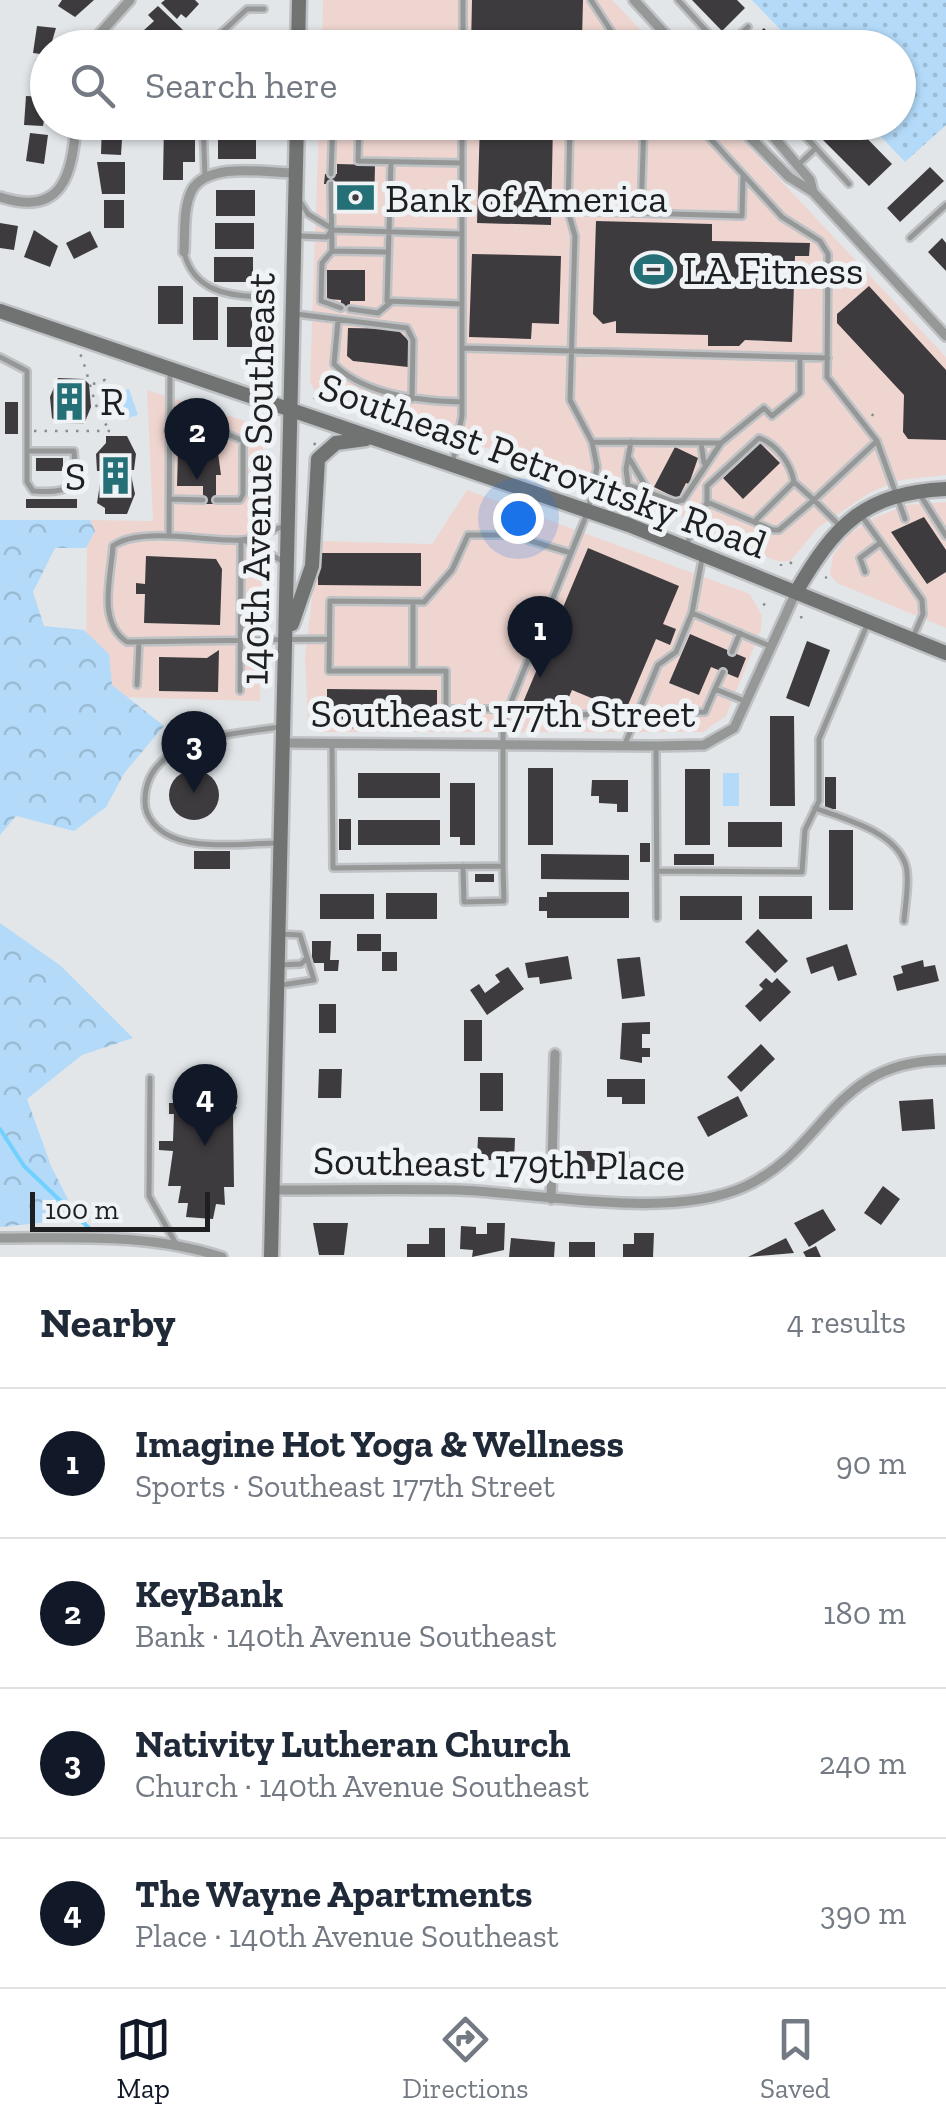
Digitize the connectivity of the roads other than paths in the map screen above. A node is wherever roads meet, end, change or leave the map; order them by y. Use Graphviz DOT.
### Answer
graph roads {
  1 [pos="130,0"];
  2 [pos="299,0"];
  3 [pos="463,0"];
  4 [pos="591,0"];
  5 [pos="634,0"];
  6 [pos="678,0"];
  7 [pos="264,9"];
  8 [pos="748,26"];
  9 [pos="103,30"];
  10 [pos="224,30"];
  11 [pos="298,30"];
  12 [pos="463,30"];
  13 [pos="610,30"];
  14 [pos="661,30"];
  15 [pos="707,30"];
  16 [pos="744,30"];
  17 [pos="75,140"];
  18 [pos="203,140"];
  19 [pos="296,140"];
  20 [pos="332,140"];
  21 [pos="359,140"];
  22 [pos="462,140"];
  23 [pos="570,140"];
  24 [pos="643,140"];
  25 [pos="712,140"];
  26 [pos="752,140"];
  27 [pos="776,140"];
  28 [pos="808,140"];
  29 [pos="816,148"];
  30 [pos="391,162"];
  31 [pos="462,164"];
  32 [pos="798,165"];
  33 [pos="296,173"];
  34 [pos="331,174"];
  35 [pos="743,174"];
  36 [pos="205,178"];
  37 [pos="331,184"];
  38 [pos="849,184"];
  39 [pos="814,192"];
  40 [pos="295,193"];
  41 [pos="0,197"];
  42 [pos="945,208"];
  43 [pos="568,211"];
  44 [pos="641,214"];
  45 [pos="332,230"];
  46 [pos="389,232"];
  47 [pos="462,234"];
  48 [pos="294,236"];
  49 [pos="910,238"];
  50 [pos="332,251"];
  51 [pos="184,252"];
  52 [pos="388,252"];
  53 [pos="261,297"];
  54 [pos="391,302"];
  55 [pos="462,304"];
  56 [pos="341,308"];
  57 [pos="350,308"];
  58 [pos="0,311"];
  59 [pos="293,314"];
  60 [pos="338,321"];
  61 [pos="946,336"];
  62 [pos="462,348"];
  63 [pos="572,351"];
  64 [pos="0,357"];
  65 [pos="800,358"];
  66 [pos="828,358"];
  67 [pos="171,369"];
  68 [pos="412,399"];
  69 [pos="462,402"];
  70 [pos="292,408"];
  71 [pos="168,431"];
  72 [pos="374,439"];
  73 [pos="877,441"];
  74 [pos="592,442"];
  75 [pos="631,442"];
  76 [pos="702,443"];
  77 [pos="721,443"];
  78 [pos="28,450"];
  79 [pos="629,458"];
  80 [pos="704,463"];
  81 [pos="452,464"];
  82 [pos="794,482"];
  83 [pos="946,489"];
  84 [pos="918,490"];
  85 [pos="650,494"];
  86 [pos="894,496"];
  87 [pos="168,499"];
  88 [pos="203,500"];
  89 [pos="216,500"];
  90 [pos="814,500"];
  91 [pos="707,502"];
  92 [pos="588,511"];
  93 [pos="859,512"];
  94 [pos="904,519"];
  95 [pos="754,522"];
  96 [pos="290,524"];
  97 [pos="840,526"];
  98 [pos="946,536"];
  99 [pos="169,537"];
  100 [pos="243,540"];
  101 [pos="880,543"];
  102 [pos="685,547"];
  103 [pos="571,553"];
  104 [pos="703,554"];
  105 [pos="288,565"];
  106 [pos="866,572"];
  107 [pos="796,592"];
  108 [pos="413,602"];
  109 [pos="692,613"];
  110 [pos="868,621"];
  111 [pos="740,633"];
  112 [pos="286,638"];
  113 [pos="329,638"];
  114 [pos="912,639"];
  115 [pos="241,640"];
  116 [pos="139,642"];
  117 [pos="772,646"];
  118 [pos="732,652"];
  119 [pos="946,653"];
  120 [pos="413,671"];
  121 [pos="723,672"];
  122 [pos="137,684"];
  123 [pos="715,689"];
  124 [pos="240,691"];
  125 [pos="748,702"];
  126 [pos="508,709"];
  127 [pos="638,712"];
  128 [pos="569,715"];
  129 [pos="284,726"];
  130 [pos="284,743"];
  131 [pos="332,744"];
  132 [pos="502,746"];
  133 [pos="624,746"];
  134 [pos="656,746"];
  135 [pos="815,808"];
  136 [pos="282,843"];
  137 [pos="463,866"];
  138 [pos="503,866"];
  139 [pos="656,871"];
  140 [pos="657,918"];
  141 [pos="904,922"];
  142 [pos="280,934"];
  143 [pos="307,958"];
  144 [pos="279,965"];
  145 [pos="279,984"];
  146 [pos="555,1054"];
  147 [pos="946,1060"];
  148 [pos="150,1078"];
  149 [pos="274,1190"];
  150 [pos="550,1199"];
  151 [pos="0,1238"];
  152 [pos="175,1242"];
  153 [pos="222,1257"];
  154 [pos="271,1257"];
  1 -- 9 [label="street"];
  2 -- 11 [label="main road"];
  3 -- 12 [label="lane"];
  4 -- 13 [label="lane"];
  5 -- 14 [label="street"];
  6 -- 15 [label="lane"];
  7 -- 10 [label="lane"];
  8 -- 16 [label="lane"];
  17 -- 41 [label="street"];
  18 -- 36 [label="lane"];
  19 -- 33 [label="main road, 140th Avenue Southeast"];
  20 -- 34 [label="lane"];
  21 -- 30 [label="lane"];
  22 -- 31 [label="lane"];
  23 -- 43 [label="lane"];
  24 -- 44 [label="lane"];
  25 -- 35 [label="lane"];
  26 -- 39 [label="street"];
  27 -- 32 [label="street"];
  28 -- 29 [label="lane"];
  29 -- 32 [label="lane"];
  29 -- 38 [label="lane"];
  30 -- 31 [label="lane"];
  30 -- 46 [label="lane"];
  31 -- 47 [label="lane"];
  32 -- 39 [label="street"];
  33 -- 36 [label="street"];
  33 -- 40 [label="main road, 140th Avenue Southeast"];
  35 -- 44 [label="lane"];
  35 -- 66 [label="lane"];
  36 -- 51 [label="street"];
  37 -- 45 [label="lane"];
  39 -- 61 [label="street"];
  40 -- 45 [label="lane"];
  40 -- 48 [label="main road, 140th Avenue Southeast"];
  42 -- 49 [label="lane"];
  43 -- 44 [label="lane"];
  43 -- 63 [label="lane"];
  45 -- 46 [label="lane"];
  45 -- 48 [label="lane"];
  45 -- 50 [label="lane"];
  46 -- 47 [label="lane"];
  46 -- 52 [label="lane"];
  47 -- 55 [label="lane"];
  48 -- 59 [label="main road, 140th Avenue Southeast"];
  50 -- 52 [label="lane"];
  50 -- 56 [label="lane"];
  51 -- 53 [label="lane"];
  52 -- 54 [label="lane"];
  54 -- 55 [label="lane"];
  54 -- 57 [label="lane"];
  55 -- 62 [label="lane"];
  58 -- 67 [label="main road, Southeast Petrovitsky Road"];
  59 -- 60 [label="lane"];
  59 -- 70 [label="main road, 140th Avenue Southeast"];
  60 -- 68 [label="lane"];
  60 -- 68 [label="lane"];
  62 -- 63 [label="lane"];
  62 -- 69 [label="lane"];
  63 -- 65 [label="lane"];
  63 -- 74 [label="lane"];
  64 -- 78 [label="lane"];
  65 -- 66 [label="lane"];
  65 -- 77 [label="lane"];
  66 -- 73 [label="lane"];
  67 -- 70 [label="main road, Southeast Petrovitsky Road"];
  67 -- 71 [label="lane"];
  68 -- 69 [label="lane"];
  69 -- 81 [label="lane"];
  70 -- 72 [label="main road, Southeast Petrovitsky Road"];
  70 -- 96 [label="main road, 140th Avenue Southeast"];
  71 -- 87 [label="lane"];
  71 -- 89 [label="lane"];
  72 -- 81 [label="main road, Southeast Petrovitsky Road"];
  72 -- 112 [label="main road"];
  73 -- 86 [label="lane"];
  73 -- 90 [label="lane"];
  74 -- 75 [label="lane"];
  74 -- 92 [label="lane"];
  75 -- 76 [label="lane"];
  75 -- 79 [label="lane"];
  76 -- 77 [label="lane"];
  76 -- 80 [label="lane"];
  77 -- 80 [label="lane"];
  78 -- 78 [label="lane"];
  79 -- 85 [label="lane"];
  79 -- 85 [label="lane"];
  80 -- 85 [label="lane"];
  81 -- 92 [label="main road, Southeast Petrovitsky Road"];
  82 -- 90 [label="lane"];
  82 -- 91 [label="lane"];
  82 -- 95 [label="lane"];
  83 -- 84 [label="main road"];
  84 -- 86 [label="main road"];
  84 -- 98 [label="lane"];
  86 -- 93 [label="main road"];
  86 -- 94 [label="lane"];
  87 -- 88 [label="lane"];
  87 -- 99 [label="lane"];
  90 -- 95 [label="lane"];
  90 -- 97 [label="lane"];
  91 -- 95 [label="lane"];
  91 -- 102 [label="lane"];
  92 -- 102 [label="main road, Southeast Petrovitsky Road"];
  92 -- 103 [label="lane"];
  93 -- 97 [label="main road"];
  93 -- 101 [label="lane"];
  96 -- 100 [label="lane"];
  96 -- 105 [label="main road, 140th Avenue Southeast"];
  97 -- 107 [label="main road"];
  99 -- 100 [label="lane"];
  99 -- 116 [label="lane"];
  100 -- 105 [label="lane"];
  100 -- 115 [label="lane"];
  101 -- 106 [label="lane"];
  101 -- 114 [label="lane"];
  102 -- 104 [label="main road, Southeast Petrovitsky Road"];
  103 -- 108 [label="lane"];
  103 -- 126 [label="lane"];
  104 -- 107 [label="main road, Southeast Petrovitsky Road"];
  104 -- 109 [label="lane"];
  105 -- 112 [label="main road, 140th Avenue Southeast"];
  107 -- 110 [label="main road, Southeast Petrovitsky Road"];
  107 -- 117 [label="street"];
  108 -- 113 [label="lane"];
  108 -- 120 [label="lane"];
  109 -- 111 [label="lane"];
  109 -- 127 [label="lane"];
  110 -- 114 [label="main road, Southeast Petrovitsky Road"];
  110 -- 135 [label="lane"];
  111 -- 117 [label="lane"];
  111 -- 118 [label="lane"];
  112 -- 113 [label="lane"];
  112 -- 115 [label="lane"];
  112 -- 129 [label="main road, 140th Avenue Southeast"];
  113 -- 120 [label="lane"];
  114 -- 119 [label="main road, Southeast Petrovitsky Road"];
  115 -- 116 [label="lane"];
  115 -- 124 [label="lane"];
  116 -- 122 [label="lane"];
  117 -- 125 [label="street"];
  120 -- 126 [label="lane"];
  121 -- 123 [label="lane"];
  123 -- 125 [label="lane"];
  123 -- 127 [label="lane"];
  125 -- 134 [label="street, Southeast 177th Street"];
  126 -- 132 [label="lane"];
  127 -- 128 [label="lane"];
  127 -- 133 [label="lane"];
  129 -- 130 [label="main road, 140th Avenue Southeast"];
  129 -- 136 [label="lane"];
  130 -- 131 [label="street, Southeast 177th Street"];
  130 -- 136 [label="main road, 140th Avenue Southeast"];
  131 -- 132 [label="street, Southeast 177th Street"];
  131 -- 137 [label="lane"];
  132 -- 133 [label="street, Southeast 177th Street"];
  132 -- 138 [label="lane"];
  133 -- 134 [label="street, Southeast 177th Street"];
  134 -- 139 [label="lane"];
  135 -- 139 [label="lane"];
  135 -- 141 [label="lane"];
  136 -- 142 [label="main road, 140th Avenue Southeast"];
  137 -- 138 [label="lane"];
  137 -- 138 [label="lane"];
  139 -- 140 [label="lane"];
  142 -- 143 [label="lane"];
  142 -- 144 [label="main road, 140th Avenue Southeast"];
  143 -- 144 [label="lane"];
  143 -- 145 [label="lane"];
  144 -- 145 [label="main road, 140th Avenue Southeast"];
  145 -- 149 [label="main road, 140th Avenue Southeast"];
  146 -- 150 [label="street"];
  147 -- 150 [label="street, Southeast 179th Place"];
  148 -- 152 [label="lane"];
  149 -- 150 [label="street, Southeast 179th Place"];
  149 -- 154 [label="main road, 140th Avenue Southeast"];
  151 -- 152 [label="street"];
  152 -- 153 [label="street"];
}
